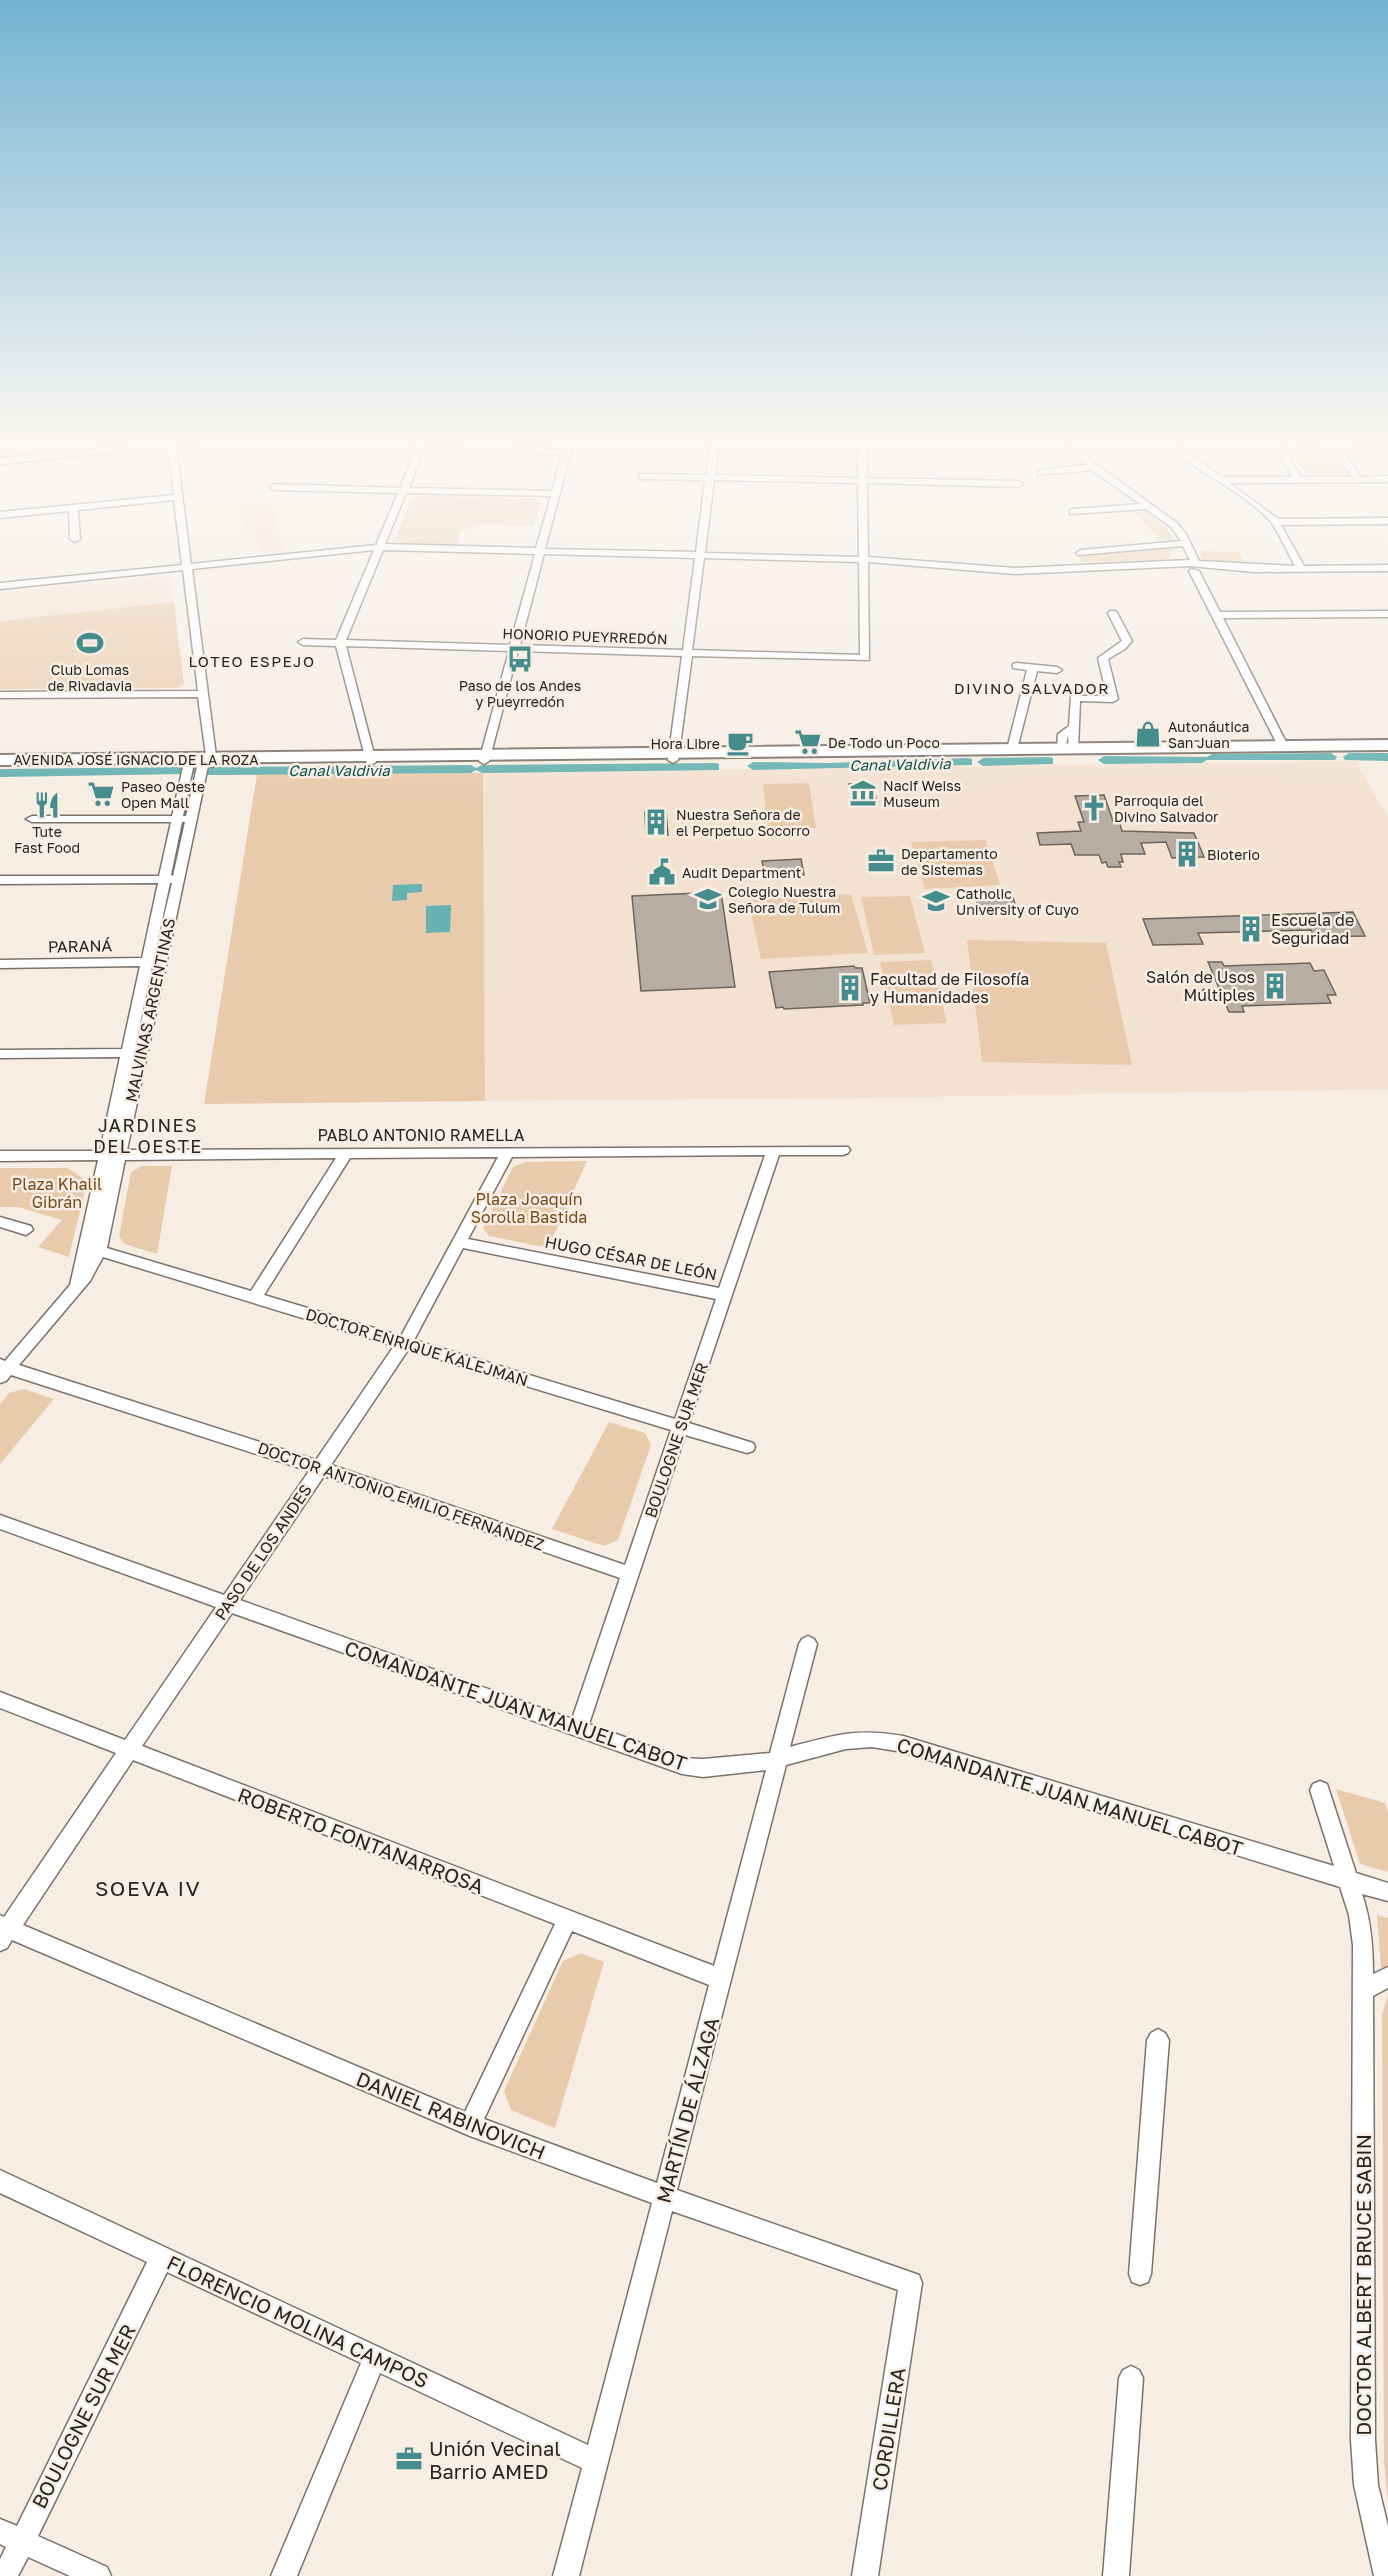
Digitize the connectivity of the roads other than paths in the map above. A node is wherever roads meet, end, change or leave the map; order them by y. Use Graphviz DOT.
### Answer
graph roads {
  1 [pos="186,560"];
  2 [pos="253,560"];
  3 [pos="375,560"];
  4 [pos="538,560"];
  5 [pos="699,560"];
  6 [pos="864,560"];
  7 [pos="867,560"];
  8 [pos="1192,560"];
  9 [pos="1297,560"];
  10 [pos="187,567"];
  11 [pos="1192,567"];
  12 [pos="1301,568"];
  13 [pos="1388,568"];
  14 [pos="0,586"];
  15 [pos="1113,613"];
  16 [pos="1216,615"];
  17 [pos="1387,616"];
  18 [pos="303,642"];
  19 [pos="340,643"];
  20 [pos="514,648"];
  21 [pos="687,653"];
  22 [pos="1017,666"];
  23 [pos="1033,668"];
  24 [pos="1057,670"];
  25 [pos="203,694"];
  26 [pos="0,695"];
  27 [pos="1388,745"];
  28 [pos="1283,746"];
  29 [pos="1067,748"];
  30 [pos="1012,749"];
  31 [pos="1388,751"];
  32 [pos="674,757"];
  33 [pos="484,758"];
  34 [pos="370,759"];
  35 [pos="0,760"];
  36 [pos="0,765"];
  37 [pos="198,765"];
  38 [pos="32,819"];
  39 [pos="184,819"];
  40 [pos="171,879"];
  41 [pos="0,880"];
  42 [pos="154,962"];
  43 [pos="0,964"];
  44 [pos="135,1053"];
  45 [pos="0,1054"];
  46 [pos="843,1150"];
  47 [pos="773,1151"];
  48 [pos="508,1152"];
  49 [pos="346,1154"];
  50 [pos="113,1155"];
  51 [pos="0,1156"];
  52 [pos="0,1222"];
  53 [pos="27,1230"];
  54 [pos="459,1242"];
  55 [pos="93,1249"];
  56 [pos="725,1295"];
  57 [pos="255,1298"];
  58 [pos="404,1344"];
  59 [pos="3,1370"];
  60 [pos="680,1427"];
  61 [pos="747,1448"];
  62 [pos="320,1468"];
  63 [pos="0,1522"];
  64 [pos="630,1574"];
  65 [pos="228,1604"];
  66 [pos="808,1644"];
  67 [pos="0,1700"];
  68 [pos="578,1729"];
  69 [pos="129,1750"];
  70 [pos="778,1758"];
  71 [pos="1320,1790"];
  72 [pos="1348,1880"];
  73 [pos="1388,1892"];
  74 [pos="567,1920"];
  75 [pos="3,1931"];
  76 [pos="1388,1977"];
  77 [pos="721,1979"];
  78 [pos="1363,1991"];
  79 [pos="1158,2040"];
  80 [pos="470,2125"];
  81 [pos="0,2181"];
  82 [pos="665,2197"];
  83 [pos="162,2258"];
  84 [pos="1140,2274"];
  85 [pos="911,2283"];
  86 [pos="375,2357"];
  87 [pos="1131,2378"];
  88 [pos="596,2462"];
  89 [pos="11,2536"];
  90 [pos="5,2576"];
  91 [pos="98,2576"];
  92 [pos="284,2576"];
  93 [pos="566,2576"];
  94 [pos="865,2576"];
  95 [pos="1116,2576"];
  96 [pos="1388,2576"];
  1 -- 10 [label="street, MALVINAS ARGENTINAS"];
  2 -- 10 [label="street"];
  3 -- 19 [label="street"];
  4 -- 20 [label="street"];
  5 -- 21 [label="street"];
  6 -- 21 [label="street, HONORIO PUEYRREDÓN"];
  7 -- 11 [label="street"];
  8 -- 11 [label="street"];
  9 -- 12 [label="street"];
  10 -- 14 [label="street"];
  10 -- 25 [label="street, MALVINAS ARGENTINAS"];
  11 -- 12 [label="street"];
  11 -- 16 [label="street"];
  12 -- 13 [label="street"];
  15 -- 29 [label="street"];
  16 -- 17 [label="street"];
  16 -- 28 [label="street"];
  18 -- 19 [label="street, HONORIO PUEYRREDÓN"];
  19 -- 20 [label="street, HONORIO PUEYRREDÓN"];
  19 -- 34 [label="street"];
  20 -- 21 [label="street, HONORIO PUEYRREDÓN"];
  20 -- 33 [label="street"];
  21 -- 32 [label="street"];
  22 -- 23 [label="street"];
  23 -- 24 [label="street"];
  23 -- 30 [label="street"];
  25 -- 26 [label="street"];
  25 -- 37 [label="street, MALVINAS ARGENTINAS"];
  27 -- 28 [label="main road, AVENIDA JOSÉ IGNACIO DE LA ROZA"];
  28 -- 29 [label="main road, AVENIDA JOSÉ IGNACIO DE LA ROZA"];
  29 -- 30 [label="main road, AVENIDA JOSÉ IGNACIO DE LA ROZA"];
  30 -- 32 [label="main road, AVENIDA JOSÉ IGNACIO DE LA ROZA"];
  31 -- 32 [label="main road, AVENIDA JOSÉ IGNACIO DE LA ROZA"];
  32 -- 33 [label="main road, AVENIDA JOSÉ IGNACIO DE LA ROZA"];
  33 -- 34 [label="main road, AVENIDA JOSÉ IGNACIO DE LA ROZA"];
  34 -- 37 [label="main road, AVENIDA JOSÉ IGNACIO DE LA ROZA"];
  35 -- 37 [label="main road, AVENIDA JOSÉ IGNACIO DE LA ROZA"];
  36 -- 37 [label="main road, AVENIDA JOSÉ IGNACIO DE LA ROZA"];
  37 -- 39 [label="street, MALVINAS ARGENTINAS"];
  38 -- 39 [label="street"];
  39 -- 40 [label="street, MALVINAS ARGENTINAS"];
  40 -- 41 [label="street"];
  40 -- 42 [label="street, MALVINAS ARGENTINAS"];
  42 -- 43 [label="street, PARANÁ"];
  42 -- 44 [label="street, MALVINAS ARGENTINAS"];
  44 -- 45 [label="street"];
  44 -- 50 [label="street, MALVINAS ARGENTINAS"];
  46 -- 47 [label="street, PABLO ANTONIO RAMELLA"];
  47 -- 48 [label="street, PABLO ANTONIO RAMELLA"];
  47 -- 56 [label="street, BOULOGNE SUR MER"];
  48 -- 49 [label="street, PABLO ANTONIO RAMELLA"];
  48 -- 54 [label="street, PASO DE LOS ANDES"];
  49 -- 50 [label="street, PABLO ANTONIO RAMELLA"];
  49 -- 57 [label="street"];
  50 -- 51 [label="street, PABLO ANTONIO RAMELLA"];
  50 -- 55 [label="street, MALVINAS ARGENTINAS"];
  52 -- 53 [label="street"];
  54 -- 56 [label="street, HUGO CÉSAR DE LEÓN"];
  54 -- 58 [label="street, PASO DE LOS ANDES"];
  55 -- 57 [label="street, DOCTOR ENRIQUE KALEJMAN"];
  55 -- 59 [label="street, MALVINAS ARGENTINAS"];
  56 -- 60 [label="street, BOULOGNE SUR MER"];
  57 -- 58 [label="street, DOCTOR ENRIQUE KALEJMAN"];
  58 -- 60 [label="street, DOCTOR ENRIQUE KALEJMAN"];
  58 -- 62 [label="street, PASO DE LOS ANDES"];
  59 -- 62 [label="street, DOCTOR ANTONIO EMILIO FERNÁNDEZ"];
  60 -- 61 [label="street, DOCTOR ENRIQUE KALEJMAN"];
  60 -- 64 [label="street, BOULOGNE SUR MER"];
  62 -- 64 [label="street, DOCTOR ANTONIO EMILIO FERNÁNDEZ"];
  62 -- 65 [label="street, PASO DE LOS ANDES"];
  63 -- 65 [label="street, COMANDANTE JUAN MANUEL CABOT"];
  64 -- 68 [label="street, BOULOGNE SUR MER"];
  65 -- 68 [label="street, COMANDANTE JUAN MANUEL CABOT"];
  65 -- 69 [label="street, PASO DE LOS ANDES"];
  66 -- 70 [label="street, MARTÍN DE ÁLZAGA"];
  67 -- 69 [label="street, ROBERTO FONTANARROSA"];
  68 -- 70 [label="street, COMANDANTE JUAN MANUEL CABOT"];
  69 -- 74 [label="street, ROBERTO FONTANARROSA"];
  69 -- 75 [label="street, PASO DE LOS ANDES"];
  70 -- 72 [label="street, COMANDANTE JUAN MANUEL CABOT"];
  70 -- 77 [label="street, MARTÍN DE ÁLZAGA"];
  71 -- 72 [label="street, DOCTOR ALBERT BRUCE SABIN"];
  72 -- 73 [label="street, COMANDANTE JUAN MANUEL CABOT"];
  72 -- 78 [label="street, DOCTOR ALBERT BRUCE SABIN"];
  74 -- 77 [label="street, ROBERTO FONTANARROSA"];
  74 -- 80 [label="street"];
  75 -- 80 [label="street, DANIEL RABINOVICH"];
  76 -- 78 [label="street"];
  77 -- 82 [label="street, MARTÍN DE ÁLZAGA"];
  78 -- 96 [label="street, DOCTOR ALBERT BRUCE SABIN"];
  79 -- 84 [label="street"];
  80 -- 82 [label="street, DANIEL RABINOVICH"];
  81 -- 83 [label="street, FLORENCIO MOLINA CAMPOS"];
  82 -- 85 [label="street, DANIEL RABINOVICH"];
  82 -- 88 [label="street, MARTÍN DE ÁLZAGA"];
  83 -- 86 [label="street, FLORENCIO MOLINA CAMPOS"];
  83 -- 89 [label="street, BOULOGNE SUR MER"];
  85 -- 94 [label="street, CORDILLERA"];
  86 -- 88 [label="street, FLORENCIO MOLINA CAMPOS"];
  86 -- 92 [label="street"];
  87 -- 95 [label="street"];
  88 -- 93 [label="street, MARTÍN DE ÁLZAGA"];
  89 -- 90 [label="street, BOULOGNE SUR MER"];
  89 -- 91 [label="street"];
}
